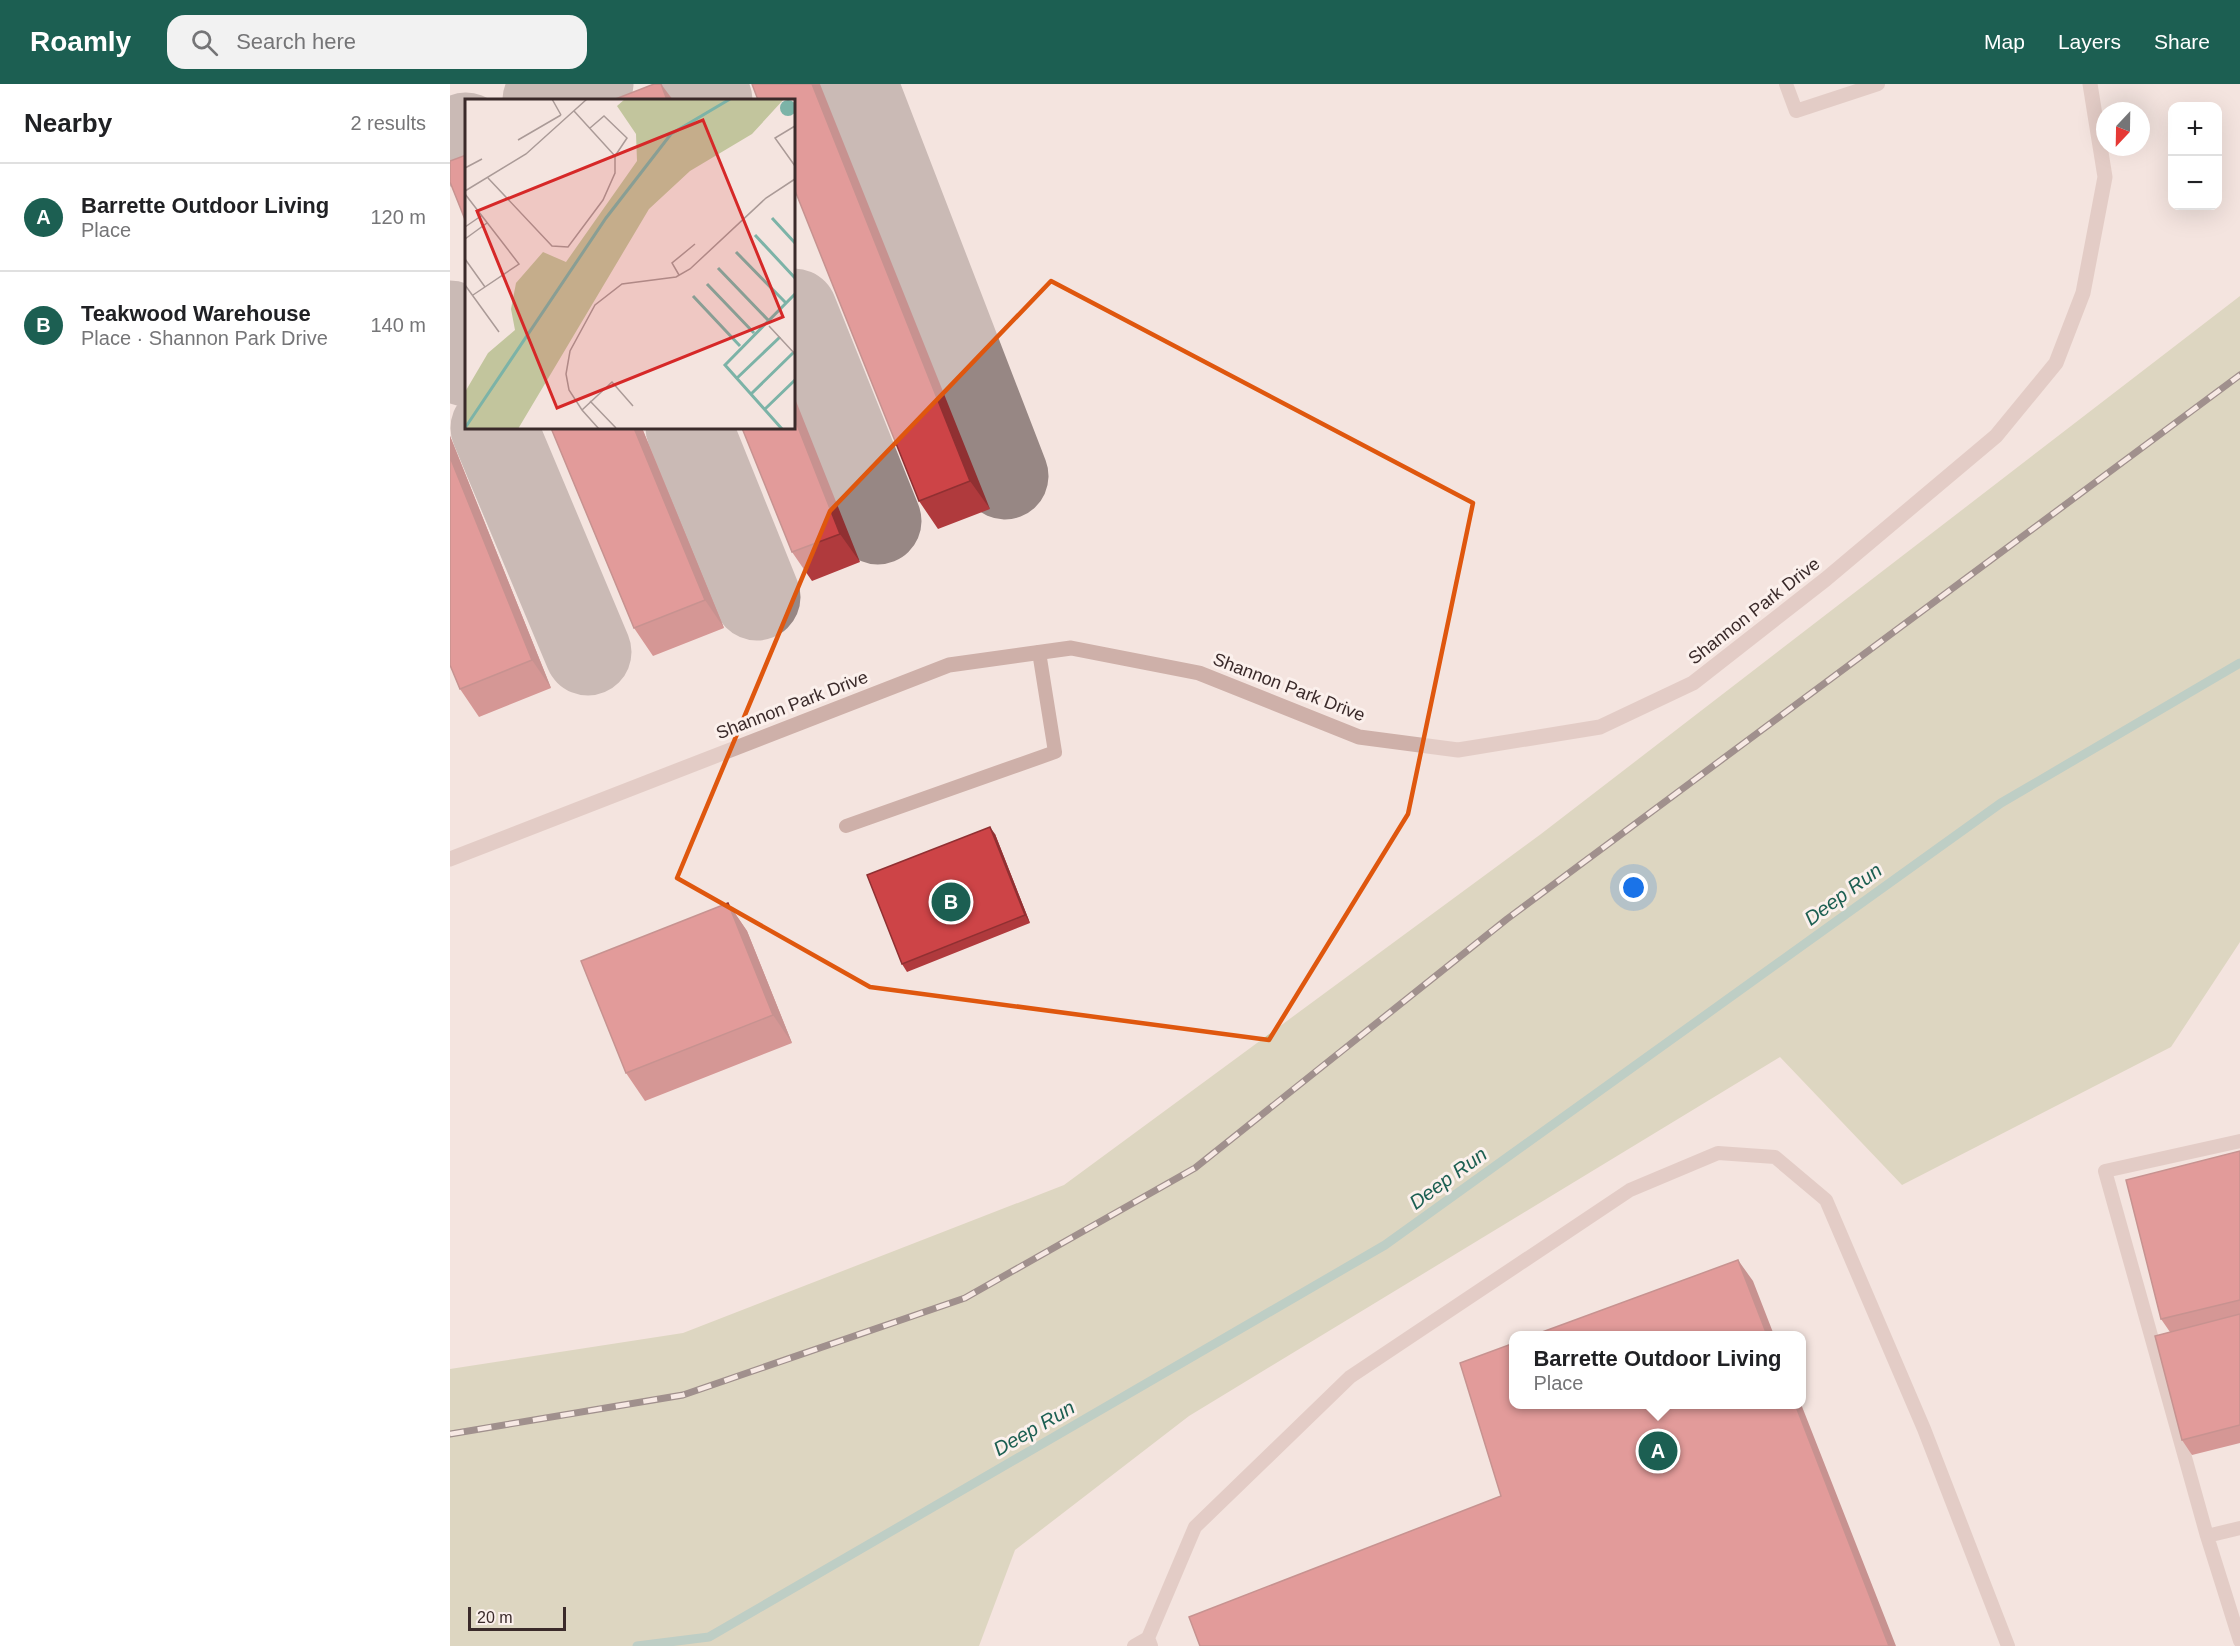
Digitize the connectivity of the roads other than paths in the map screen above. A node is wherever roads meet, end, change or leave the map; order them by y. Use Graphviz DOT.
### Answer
graph roads {
  1 [pos="1786,84"];
  2 [pos="1878,84"];
  3 [pos="2090,84"];
  4 [pos="1040,652"];
  5 [pos="846,826"];
  6 [pos="450,859"];
  7 [pos="2240,1140"];
  8 [pos="2240,1528"];
  9 [pos="2207,1536"];
  10 [pos="2235,1604"];
  11 [pos="2240,1641"];
  12 [pos="1149,1642"];
  13 [pos="1134,1646"];
  14 [pos="2008,1646"];
  1 -- 2 [label="lane"];
  3 -- 4 [label="street, Shannon Park Drive"];
  4 -- 5 [label="lane"];
  4 -- 6 [label="street, Shannon Park Drive"];
  7 -- 9 [label="lane"];
  8 -- 9 [label="lane"];
  9 -- 10 [label="lane"];
  10 -- 11 [label="lane"];
  12 -- 13 [label="lane"];
  12 -- 14 [label="lane"];
}
